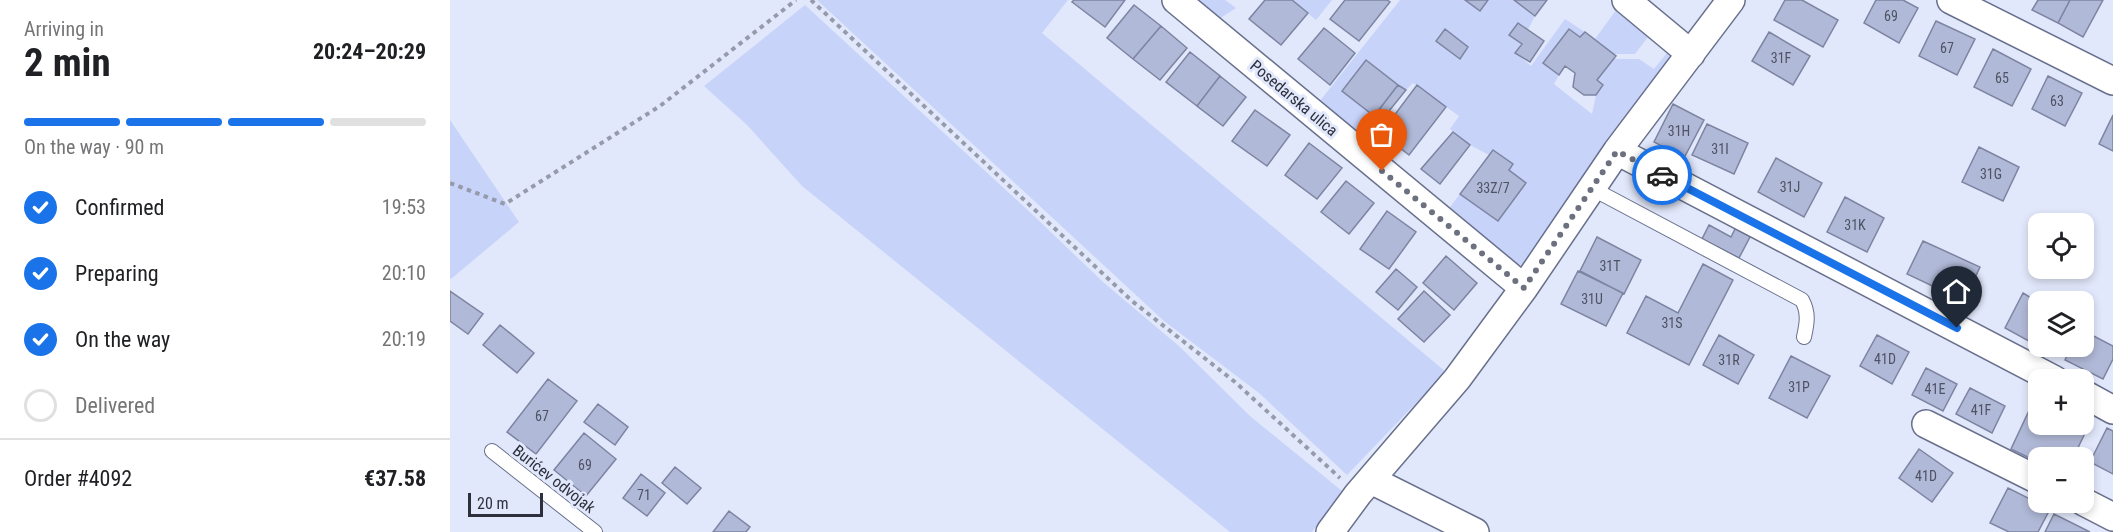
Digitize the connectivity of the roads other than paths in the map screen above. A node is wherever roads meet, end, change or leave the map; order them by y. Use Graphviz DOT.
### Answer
graph roads {
  1 [pos="1176,0"];
  2 [pos="1626,0"];
  3 [pos="1731,0"];
  4 [pos="1951,0"];
  5 [pos="1691,54"];
  6 [pos="2113,81"];
  7 [pos="1617,151"];
  8 [pos="1593,189"];
  9 [pos="1524,288"];
  10 [pos="1803,337"];
  11 [pos="2034,369"];
  12 [pos="2094,400"];
  13 [pos="2113,410"];
  14 [pos="1926,424"];
  15 [pos="492,451"];
  16 [pos="2028,475"];
  17 [pos="1364,487"];
  18 [pos="2094,507"];
  19 [pos="2113,517"];
  20 [pos="595,532"];
  21 [pos="1329,532"];
  22 [pos="1475,532"];
  1 -- 9 [label="street, Posedarska ulica"];
  2 -- 5 [label="street"];
  3 -- 5 [label="street"];
  4 -- 6 [label="street"];
  5 -- 7 [label="street"];
  7 -- 8 [label="street"];
  7 -- 11 [label="street"];
  8 -- 9 [label="street"];
  8 -- 10 [label="lane"];
  9 -- 17 [label="street"];
  12 -- 13 [label="street"];
  14 -- 16 [label="street"];
  15 -- 20 [label="lane, Burićev odvojak"];
  17 -- 21 [label="street"];
  17 -- 22 [label="street"];
  18 -- 19 [label="street"];
}
